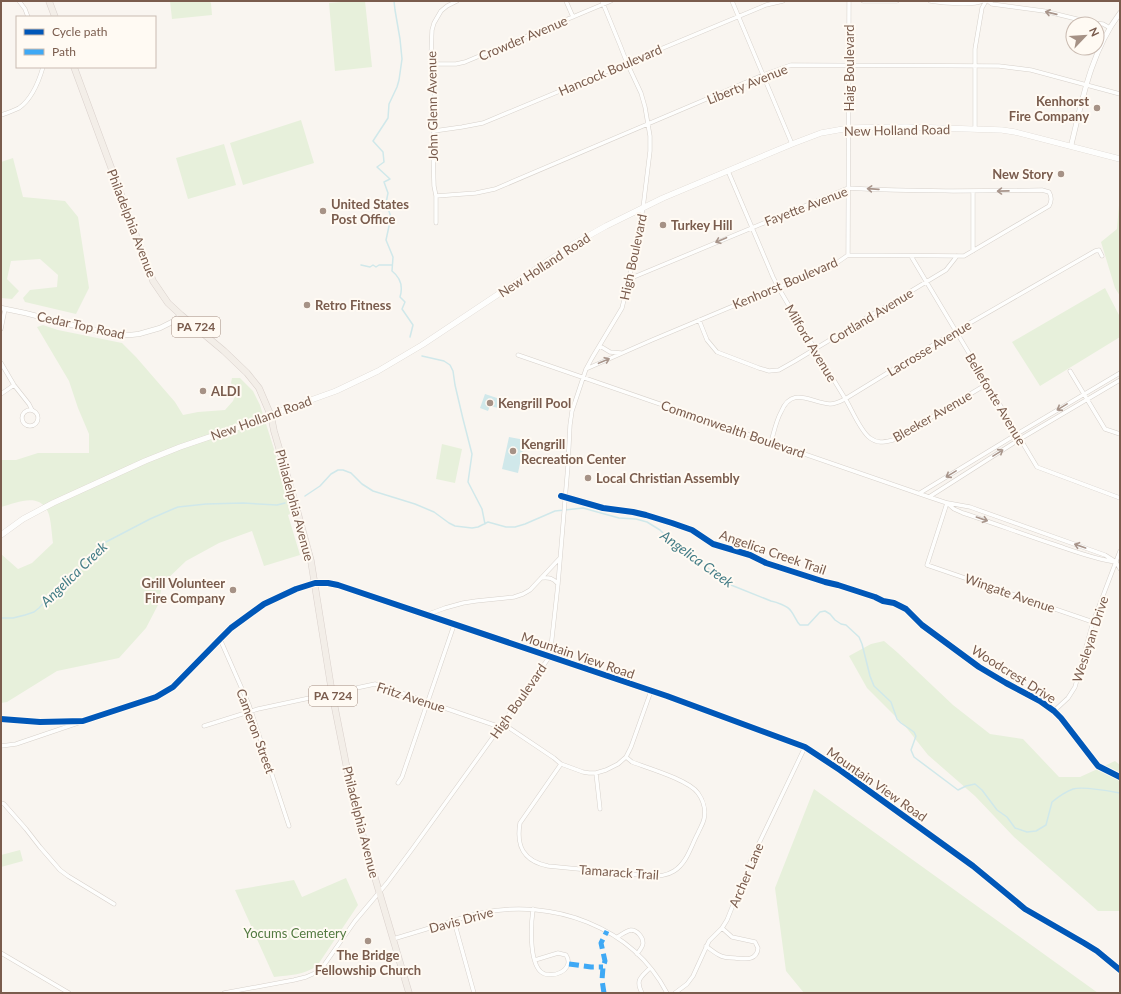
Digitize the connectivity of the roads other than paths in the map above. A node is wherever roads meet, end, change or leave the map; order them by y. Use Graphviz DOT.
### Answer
graph roads {
  1 [pos="19,1"];
  2 [pos="49,1"];
  3 [pos="457,1"];
  4 [pos="566,1"];
  5 [pos="611,1"];
  6 [pos="732,1"];
  7 [pos="783,1"];
  8 [pos="849,1"];
  9 [pos="863,1"];
  10 [pos="876,1"];
  11 [pos="897,1"];
  12 [pos="930,1"];
  13 [pos="986,1"];
  14 [pos="602,3"];
  15 [pos="1120,13"];
  16 [pos="28,16"];
  17 [pos="55,16"];
  18 [pos="738,16"];
  19 [pos="573,17"];
  20 [pos="1110,28"];
  21 [pos="627,63"];
  22 [pos="432,64"];
  23 [pos="849,65"];
  24 [pos="975,65"];
  25 [pos="43,68"];
  26 [pos="74,68"];
  27 [pos="764,76"];
  28 [pos="1087,86"];
  29 [pos="1120,94"];
  30 [pos="1,116"];
  31 [pos="648,124"];
  32 [pos="849,128"];
  33 [pos="974,129"];
  34 [pos="434,131"];
  35 [pos="792,144"];
  36 [pos="1071,146"];
  37 [pos="1120,159"];
  38 [pos="728,171"];
  39 [pos="848,188"];
  40 [pos="973,191"];
  41 [pos="436,196"];
  42 [pos="643,208"];
  43 [pos="436,223"];
  44 [pos="752,227"];
  45 [pos="973,251"];
  46 [pos="848,255"];
  47 [pos="911,256"];
  48 [pos="957,256"];
  49 [pos="1102,256"];
  50 [pos="629,278"];
  51 [pos="927,282"];
  52 [pos="778,287"];
  53 [pos="3,308"];
  54 [pos="181,315"];
  55 [pos="699,320"];
  56 [pos="1,330"];
  57 [pos="956,331"];
  58 [pos="600,346"];
  59 [pos="815,349"];
  60 [pos="518,354"];
  61 [pos="622,354"];
  62 [pos="1,363"];
  63 [pos="586,369"];
  64 [pos="1070,371"];
  65 [pos="1120,373"];
  66 [pos="583,377"];
  67 [pos="1120,380"];
  68 [pos="987,384"];
  69 [pos="14,385"];
  70 [pos="1,394"];
  71 [pos="1084,394"];
  72 [pos="845,399"];
  73 [pos="1087,400"];
  74 [pos="32,410"];
  75 [pos="271,416"];
  76 [pos="860,425"];
  77 [pos="1017,434"];
  78 [pos="1120,434"];
  79 [pos="1020,439"];
  80 [pos="771,442"];
  81 [pos="920,493"];
  82 [pos="929,497"];
  83 [pos="1120,498"];
  84 [pos="947,503"];
  85 [pos="1,535"];
  86 [pos="1120,551"];
  87 [pos="1120,556"];
  88 [pos="560,558"];
  89 [pos="1116,562"];
  90 [pos="1120,569"];
  91 [pos="540,579"];
  92 [pos="315,583"];
  93 [pos="558,584"];
  94 [pos="908,611"];
  95 [pos="426,615"];
  96 [pos="1093,622"];
  97 [pos="454,625"];
  98 [pos="220,638"];
  99 [pos="550,656"];
  100 [pos="651,691"];
  101 [pos="332,693"];
  102 [pos="428,702"];
  103 [pos="251,711"];
  104 [pos="1054,711"];
  105 [pos="1,719"];
  106 [pos="83,721"];
  107 [pos="501,725"];
  108 [pos="204,726"];
  109 [pos="1,746"];
  110 [pos="804,747"];
  111 [pos="626,757"];
  112 [pos="562,764"];
  113 [pos="1098,766"];
  114 [pos="596,773"];
  115 [pos="398,783"];
  116 [pos="1,803"];
  117 [pos="600,809"];
  118 [pos="289,826"];
  119 [pos="380,892"];
  120 [pos="114,904"];
  121 [pos="533,909"];
  122 [pos="454,921"];
  123 [pos="722,928"];
  124 [pos="617,937"];
  125 [pos="393,939"];
  126 [pos="706,946"];
  127 [pos="1,953"];
  128 [pos="637,954"];
  129 [pos="535,960"];
  130 [pos="650,968"];
  131 [pos="1120,970"];
  132 [pos="235,992"];
  133 [pos="69,993"];
  134 [pos="224,993"];
  135 [pos="409,993"];
  136 [pos="474,993"];
  137 [pos="642,993"];
  138 [pos="667,993"];
  139 [pos="675,993"];
  1 -- 16 [label="street"];
  2 -- 17 [label="main road"];
  3 -- 22 [label="street, John Glenn Avenue"];
  4 -- 19 [label="street"];
  5 -- 14 [label="street, Crowder Avenue"];
  6 -- 18 [label="street"];
  7 -- 18 [label="street, Hancock Boulevard"];
  8 -- 23 [label="street, Haig Boulevard"];
  9 -- 10 [label="street"];
  10 -- 11 [label="street"];
  12 -- 13 [label="street"];
  20 -- 13 [label="street, one-way"];
  13 -- 24 [label="street"];
  14 -- 19 [label="street, Crowder Avenue"];
  14 -- 21 [label="street, High Boulevard"];
  15 -- 20 [label="street"];
  18 -- 21 [label="street, Hancock Boulevard"];
  18 -- 27 [label="street"];
  19 -- 22 [label="street, Crowder Avenue"];
  20 -- 28 [label="street"];
  21 -- 31 [label="street, High Boulevard"];
  21 -- 34 [label="street, Hancock Boulevard"];
  22 -- 34 [label="street, John Glenn Avenue"];
  23 -- 24 [label="street, Liberty Avenue"];
  23 -- 27 [label="street, Liberty Avenue"];
  23 -- 32 [label="street, Haig Boulevard"];
  24 -- 28 [label="street, Liberty Avenue"];
  24 -- 33 [label="street"];
  25 -- 30 [label="street"];
  26 -- 54 [label="main road, Philadelphia Avenue / PA 724"];
  27 -- 31 [label="street, Liberty Avenue"];
  27 -- 35 [label="street"];
  28 -- 29 [label="street, Liberty Avenue"];
  28 -- 36 [label="street"];
  31 -- 41 [label="street, Liberty Avenue"];
  31 -- 42 [label="street, High Boulevard"];
  32 -- 33 [label="main road, New Holland Road"];
  32 -- 35 [label="main road, New Holland Road"];
  32 -- 39 [label="street, Haig Boulevard"];
  33 -- 36 [label="main road, New Holland Road"];
  34 -- 41 [label="street, John Glenn Avenue"];
  35 -- 38 [label="main road, New Holland Road"];
  36 -- 37 [label="main road, New Holland Road"];
  38 -- 42 [label="main road, New Holland Road"];
  38 -- 44 [label="street, Milford Avenue"];
  40 -- 39 [label="street, Fayette Avenue, one-way"];
  39 -- 44 [label="street, Fayette Avenue"];
  39 -- 46 [label="street, Haig Boulevard"];
  40 -- 45 [label="street"];
  45 -- 40 [label="street, Fayette Avenue, one-way"];
  41 -- 43 [label="street, John Glenn Avenue"];
  42 -- 50 [label="street, High Boulevard"];
  42 -- 75 [label="main road, New Holland Road"];
  44 -- 50 [label="street, Fayette Avenue, one-way"];
  44 -- 52 [label="street, Milford Avenue"];
  45 -- 48 [label="street"];
  46 -- 47 [label="street, Kenhorst Boulevard"];
  46 -- 52 [label="street, Kenhorst Boulevard"];
  47 -- 48 [label="street, Kenhorst Boulevard"];
  47 -- 51 [label="street, Bellefonte Avenue"];
  48 -- 51 [label="street, Cortland Avenue"];
  49 -- 57 [label="street, Lacrosse Avenue"];
  50 -- 58 [label="street, High Boulevard"];
  51 -- 57 [label="street, Bellefonte Avenue"];
  51 -- 59 [label="street, Cortland Avenue"];
  52 -- 55 [label="street, Kenhorst Boulevard"];
  52 -- 59 [label="street, Milford Avenue"];
  53 -- 54 [label="street, Cedar Top Road"];
  53 -- 56 [label="street"];
  54 -- 75 [label="main road, Philadelphia Avenue / PA 724"];
  55 -- 59 [label="street, Cortland Avenue"];
  55 -- 61 [label="street, Kenhorst Boulevard"];
  57 -- 68 [label="street, Bellefonte Avenue"];
  57 -- 72 [label="street, Lacrosse Avenue"];
  58 -- 61 [label="street"];
  58 -- 63 [label="street, High Boulevard"];
  59 -- 72 [label="street, Milford Avenue"];
  60 -- 66 [label="street, Commonwealth Boulevard"];
  63 -- 61 [label="street, Kenhorst Boulevard, one-way"];
  62 -- 69 [label="street"];
  63 -- 66 [label="street, High Boulevard"];
  64 -- 71 [label="street"];
  65 -- 71 [label="street"];
  66 -- 80 [label="street, Commonwealth Boulevard"];
  66 -- 88 [label="street, High Boulevard"];
  67 -- 73 [label="street"];
  68 -- 76 [label="street, Bleeker Avenue"];
  68 -- 77 [label="street, Bellefonte Avenue"];
  69 -- 70 [label="street"];
  69 -- 74 [label="street"];
  71 -- 73 [label="street"];
  71 -- 77 [label="street, one-way"];
  72 -- 76 [label="street, Milford Avenue"];
  72 -- 80 [label="street, Lacrosse Avenue"];
  73 -- 78 [label="street"];
  73 -- 79 [label="street"];
  74 -- 74 [label="street"];
  75 -- 85 [label="main road, New Holland Road"];
  75 -- 92 [label="main road, Philadelphia Avenue / PA 724"];
  77 -- 79 [label="street, Bellefonte Avenue"];
  77 -- 81 [label="street, one-way"];
  82 -- 79 [label="street, one-way"];
  79 -- 83 [label="street, Bellefonte Avenue"];
  80 -- 81 [label="street, Commonwealth Boulevard"];
  81 -- 82 [label="street, Commonwealth Boulevard"];
  82 -- 84 [label="street, Commonwealth Boulevard"];
  89 -- 84 [label="street, Commonwealth Boulevard, one-way"];
  84 -- 89 [label="street, Commonwealth Boulevard, one-way"];
  84 -- 96 [label="street, Wingate Avenue"];
  86 -- 89 [label="street"];
  87 -- 89 [label="street"];
  88 -- 91 [label="street"];
  88 -- 93 [label="street, High Boulevard"];
  89 -- 90 [label="street"];
  89 -- 96 [label="street, Wesleyan Drive"];
  91 -- 93 [label="street"];
  91 -- 95 [label="street"];
  92 -- 95 [label="street, Mountain View Road"];
  92 -- 98 [label="street, Mountain View Road"];
  92 -- 101 [label="main road, Philadelphia Avenue / PA 724"];
  93 -- 99 [label="street, High Boulevard"];
  94 -- 104 [label="street, Woodcrest Drive"];
  95 -- 97 [label="street, Mountain View Road"];
  96 -- 104 [label="street, Wesleyan Drive"];
  97 -- 99 [label="street, Mountain View Road"];
  97 -- 102 [label="street"];
  98 -- 103 [label="street, Cameron Street"];
  98 -- 106 [label="street, Mountain View Road"];
  99 -- 100 [label="street, Mountain View Road"];
  99 -- 107 [label="street, High Boulevard"];
  100 -- 110 [label="street, Mountain View Road"];
  100 -- 111 [label="street"];
  101 -- 102 [label="street, Fritz Avenue"];
  101 -- 103 [label="street, Fritz Avenue"];
  101 -- 119 [label="main road, Philadelphia Avenue / PA 724"];
  102 -- 107 [label="street, Fritz Avenue"];
  102 -- 115 [label="street"];
  103 -- 108 [label="street, Fritz Avenue"];
  103 -- 118 [label="street, Cameron Street"];
  104 -- 113 [label="street, Woodcrest Drive"];
  105 -- 106 [label="street, Mountain View Road"];
  106 -- 109 [label="street"];
  107 -- 112 [label="street, Fritz Avenue"];
  107 -- 119 [label="street, High Boulevard"];
  110 -- 123 [label="street, Archer Lane"];
  110 -- 131 [label="street, Mountain View Road"];
  111 -- 112 [label="street, Tamarack Trail"];
  111 -- 114 [label="street"];
  112 -- 114 [label="street, Fritz Avenue"];
  114 -- 117 [label="street"];
  116 -- 120 [label="street"];
  119 -- 125 [label="main road, Philadelphia Avenue / PA 724"];
  119 -- 132 [label="street, High Boulevard"];
  121 -- 122 [label="street, Davis Drive"];
  121 -- 124 [label="street, Davis Drive"];
  121 -- 129 [label="street"];
  122 -- 125 [label="street, Davis Drive"];
  122 -- 136 [label="street"];
  123 -- 126 [label="street, Archer Lane"];
  123 -- 126 [label="street"];
  124 -- 128 [label="street, Davis Drive"];
  124 -- 128 [label="street"];
  125 -- 135 [label="main road, Philadelphia Avenue / PA 724"];
  126 -- 139 [label="street, Archer Lane"];
  127 -- 133 [label="street"];
  128 -- 130 [label="street, Davis Drive"];
  129 -- 129 [label="street"];
  130 -- 137 [label="street"];
  130 -- 138 [label="street, Davis Drive"];
  132 -- 134 [label="street, High Boulevard"];
}
